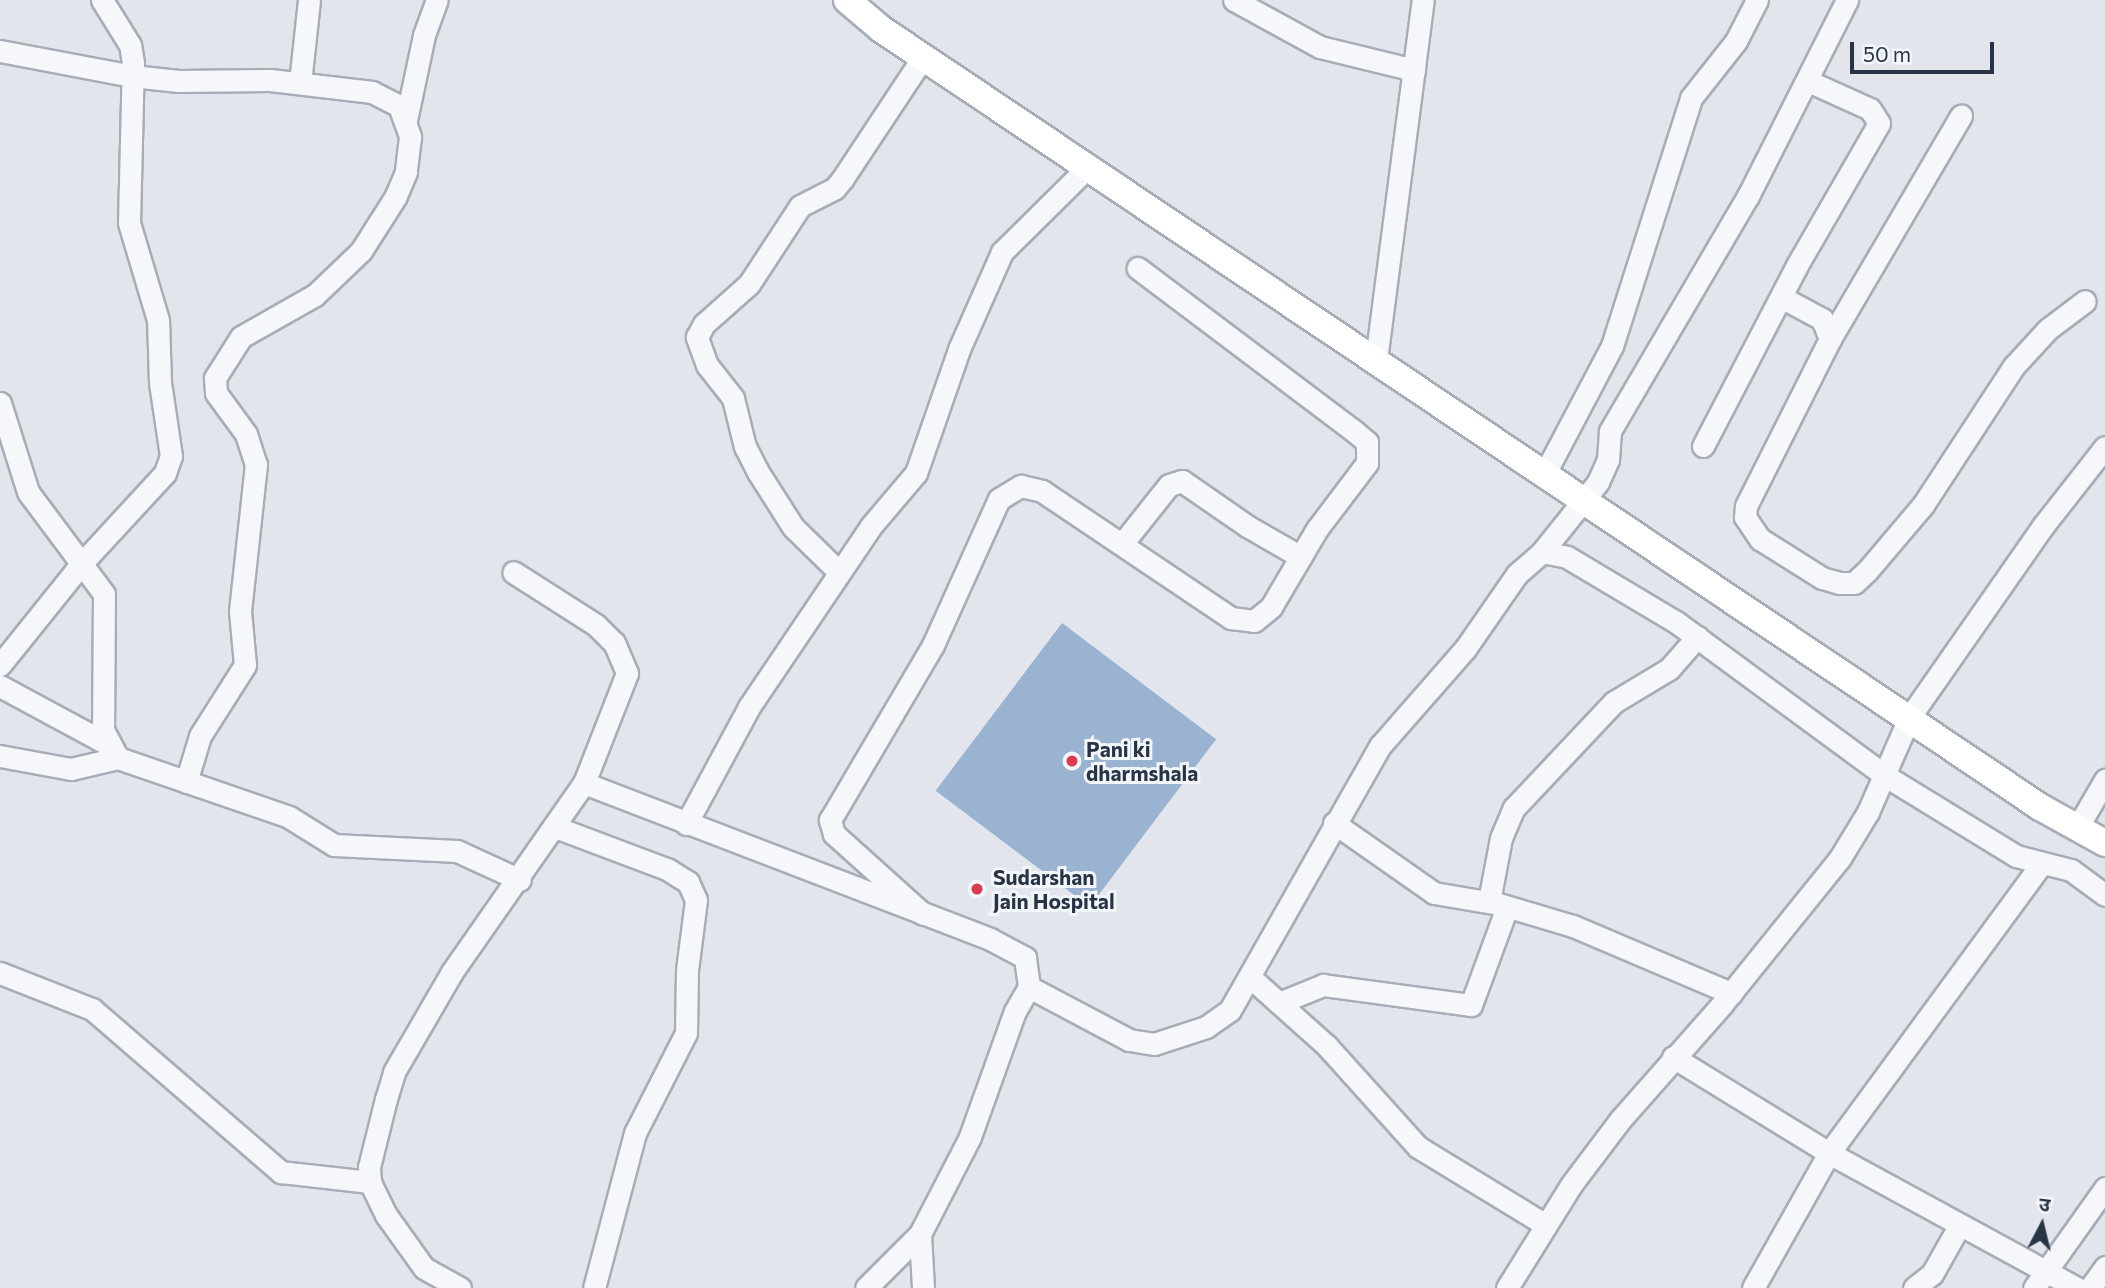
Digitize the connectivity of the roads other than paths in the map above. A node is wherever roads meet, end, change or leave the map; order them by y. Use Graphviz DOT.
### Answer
graph roads {
  1 [pos="102,0"];
  2 [pos="309,0"];
  3 [pos="437,0"];
  4 [pos="847,0"];
  5 [pos="1234,0"];
  6 [pos="1423,0"];
  7 [pos="1757,0"];
  8 [pos="1847,0"];
  9 [pos="0,51"];
  10 [pos="923,57"];
  11 [pos="1414,70"];
  12 [pos="132,76"];
  13 [pos="1808,81"];
  14 [pos="300,83"];
  15 [pos="1961,116"];
  16 [pos="406,120"];
  17 [pos="1088,167"];
  18 [pos="1138,268"];
  19 [pos="1781,297"];
  20 [pos="2085,301"];
  21 [pos="1830,339"];
  22 [pos="1376,360"];
  23 [pos="0,403"];
  24 [pos="1703,446"];
  25 [pos="2105,447"];
  26 [pos="1545,473"];
  27 [pos="1586,501"];
  28 [pos="1122,544"];
  29 [pos="1542,552"];
  30 [pos="1301,557"];
  31 [pos="82,563"];
  32 [pos="513,572"];
  33 [pos="839,572"];
  34 [pos="1697,637"];
  35 [pos="0,665"];
  36 [pos="0,686"];
  37 [pos="1909,718"];
  38 [pos="112,750"];
  39 [pos="0,756"];
  40 [pos="1884,775"];
  41 [pos="2105,780"];
  42 [pos="186,782"];
  43 [pos="584,783"];
  44 [pos="1334,823"];
  45 [pos="686,824"];
  46 [pos="555,827"];
  47 [pos="2077,828"];
  48 [pos="2105,843"];
  49 [pos="2040,864"];
  50 [pos="520,880"];
  51 [pos="2105,895"];
  52 [pos="1498,904"];
  53 [pos="923,914"];
  54 [pos="0,974"];
  55 [pos="1251,978"];
  56 [pos="1029,987"];
  57 [pos="1731,993"];
  58 [pos="1279,1003"];
  59 [pos="1673,1057"];
  60 [pos="1829,1153"];
  61 [pos="370,1182"];
  62 [pos="2105,1188"];
  63 [pos="1546,1225"];
  64 [pos="1959,1226"];
  65 [pos="919,1234"];
  66 [pos="2105,1267"];
  67 [pos="422,1278"];
  68 [pos="2038,1280"];
  69 [pos="460,1288"];
  70 [pos="594,1288"];
  71 [pos="866,1288"];
  72 [pos="923,1288"];
  73 [pos="1507,1288"];
  74 [pos="1754,1288"];
  75 [pos="1914,1288"];
  76 [pos="2077,1288"];
  77 [pos="2090,1288"];
  1 -- 12 [label="street"];
  2 -- 14 [label="street"];
  3 -- 16 [label="street"];
  4 -- 10 [label="main road"];
  5 -- 11 [label="street"];
  6 -- 11 [label="street"];
  7 -- 26 [label="street"];
  8 -- 13 [label="street"];
  9 -- 12 [label="street"];
  10 -- 17 [label="main road"];
  10 -- 33 [label="street"];
  11 -- 22 [label="street"];
  12 -- 14 [label="street"];
  12 -- 31 [label="street"];
  13 -- 19 [label="street"];
  13 -- 27 [label="street"];
  14 -- 16 [label="street"];
  15 -- 21 [label="street"];
  16 -- 42 [label="street"];
  17 -- 22 [label="main road"];
  17 -- 33 [label="street"];
  18 -- 30 [label="street"];
  19 -- 21 [label="street"];
  19 -- 24 [label="street"];
  20 -- 21 [label="street"];
  22 -- 26 [label="main road"];
  23 -- 31 [label="street"];
  25 -- 37 [label="street"];
  26 -- 27 [label="main road"];
  27 -- 29 [label="street"];
  27 -- 37 [label="main road"];
  28 -- 30 [label="street"];
  28 -- 30 [label="street"];
  28 -- 53 [label="street"];
  29 -- 34 [label="street"];
  29 -- 44 [label="street"];
  31 -- 35 [label="street"];
  31 -- 38 [label="street"];
  32 -- 43 [label="street"];
  33 -- 45 [label="street"];
  34 -- 40 [label="street"];
  34 -- 52 [label="street"];
  36 -- 38 [label="street"];
  37 -- 40 [label="street"];
  37 -- 47 [label="main road"];
  38 -- 39 [label="street"];
  38 -- 42 [label="street"];
  40 -- 49 [label="street"];
  40 -- 57 [label="street"];
  41 -- 47 [label="street"];
  42 -- 50 [label="street"];
  43 -- 45 [label="street"];
  43 -- 46 [label="street"];
  44 -- 52 [label="street"];
  44 -- 55 [label="street"];
  45 -- 53 [label="street"];
  46 -- 50 [label="street"];
  46 -- 70 [label="street"];
  47 -- 48 [label="main road"];
  49 -- 51 [label="street"];
  49 -- 60 [label="street"];
  50 -- 61 [label="street"];
  52 -- 57 [label="street"];
  52 -- 58 [label="street"];
  53 -- 56 [label="street"];
  54 -- 61 [label="street"];
  55 -- 56 [label="street"];
  55 -- 58 [label="street"];
  56 -- 65 [label="street"];
  57 -- 59 [label="street"];
  58 -- 63 [label="street"];
  59 -- 60 [label="street"];
  59 -- 63 [label="street"];
  60 -- 64 [label="street"];
  60 -- 74 [label="street"];
  61 -- 67 [label="street"];
  62 -- 68 [label="street"];
  63 -- 73 [label="street"];
  64 -- 68 [label="street"];
  64 -- 75 [label="street"];
  65 -- 71 [label="street"];
  65 -- 72 [label="street"];
  66 -- 77 [label="street"];
  67 -- 69 [label="street"];
  68 -- 76 [label="street"];
}
